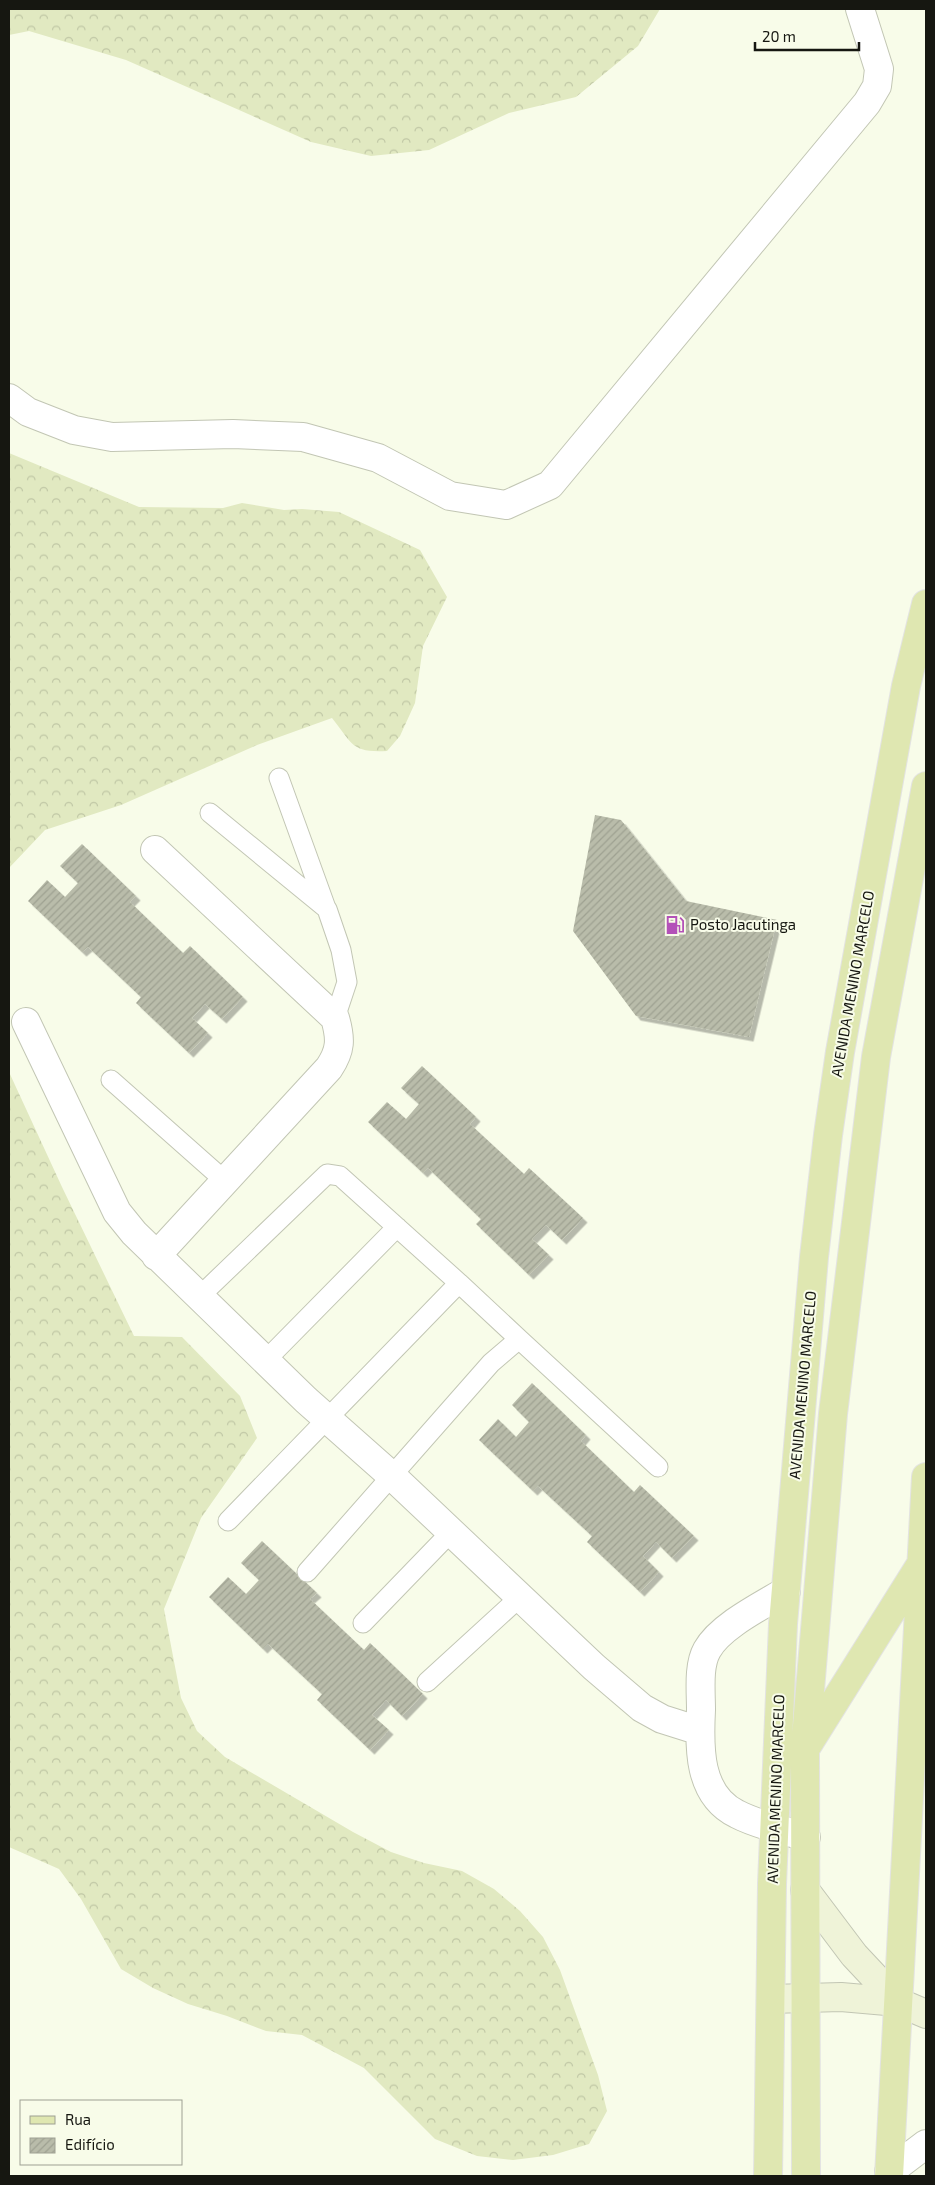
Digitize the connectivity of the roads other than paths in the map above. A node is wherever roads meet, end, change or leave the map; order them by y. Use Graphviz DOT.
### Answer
graph roads {
  1 [pos="860,9"];
  2 [pos="9,398"];
  3 [pos="926,604"];
  4 [pos="279,778"];
  5 [pos="926,786"];
  6 [pos="210,813"];
  7 [pos="155,850"];
  8 [pos="327,909"];
  9 [pos="335,1018"];
  10 [pos="26,1022"];
  11 [pos="110,1080"];
  12 [pos="224,1182"];
  13 [pos="397,1227"];
  14 [pos="156,1256"];
  15 [pos="459,1283"];
  16 [pos="199,1297"];
  17 [pos="518,1339"];
  18 [pos="266,1361"];
  19 [pos="326,1419"];
  20 [pos="658,1467"];
  21 [pos="393,1477"];
  22 [pos="926,1477"];
  23 [pos="228,1521"];
  24 [pos="451,1532"];
  25 [pos="922,1561"];
  26 [pos="307,1572"];
  27 [pos="786,1591"];
  28 [pos="520,1597"];
  29 [pos="362,1623"];
  30 [pos="427,1682"];
  31 [pos="700,1731"];
  32 [pos="805,1750"];
  33 [pos="774,1827"];
  34 [pos="806,1837"];
  35 [pos="805,1890"];
  36 [pos="805,1997"];
  37 [pos="771,1999"];
  38 [pos="898,2002"];
  39 [pos="926,2014"];
  40 [pos="926,2144"];
  41 [pos="889,2174"];
  42 [pos="768,2176"];
  43 [pos="806,2176"];
  1 -- 2 [label="street"];
  3 -- 27 [label="main road, AVENIDA MENINO MARCELO"];
  4 -- 8 [label="lane"];
  5 -- 32 [label="main road, AVENIDA MENINO MARCELO"];
  6 -- 8 [label="lane"];
  7 -- 9 [label="street"];
  8 -- 9 [label="lane"];
  9 -- 12 [label="street"];
  10 -- 14 [label="street"];
  11 -- 12 [label="lane"];
  12 -- 14 [label="street"];
  13 -- 15 [label="lane"];
  13 -- 16 [label="lane"];
  13 -- 18 [label="lane"];
  14 -- 16 [label="street"];
  15 -- 17 [label="lane"];
  15 -- 19 [label="lane"];
  16 -- 18 [label="street"];
  17 -- 20 [label="lane"];
  17 -- 21 [label="lane"];
  18 -- 19 [label="street"];
  19 -- 21 [label="street"];
  19 -- 23 [label="lane"];
  21 -- 24 [label="street"];
  21 -- 26 [label="lane"];
  22 -- 25 [label="main road"];
  24 -- 28 [label="street"];
  24 -- 29 [label="lane"];
  25 -- 32 [label="main road"];
  25 -- 38 [label="main road"];
  27 -- 31 [label="street"];
  27 -- 33 [label="main road, AVENIDA MENINO MARCELO"];
  28 -- 30 [label="lane"];
  28 -- 31 [label="street"];
  31 -- 33 [label="street"];
  32 -- 34 [label="main road, AVENIDA MENINO MARCELO"];
  33 -- 34 [label="street"];
  33 -- 37 [label="main road, AVENIDA MENINO MARCELO"];
  34 -- 35 [label="main road, AVENIDA MENINO MARCELO"];
  35 -- 36 [label="main road, AVENIDA MENINO MARCELO"];
  35 -- 38 [label="street"];
  36 -- 37 [label="street"];
  36 -- 38 [label="street"];
  36 -- 43 [label="main road, AVENIDA MENINO MARCELO"];
  37 -- 42 [label="main road, AVENIDA MENINO MARCELO"];
  38 -- 39 [label="street"];
  38 -- 41 [label="main road"];
  40 -- 41 [label="street"];
}
